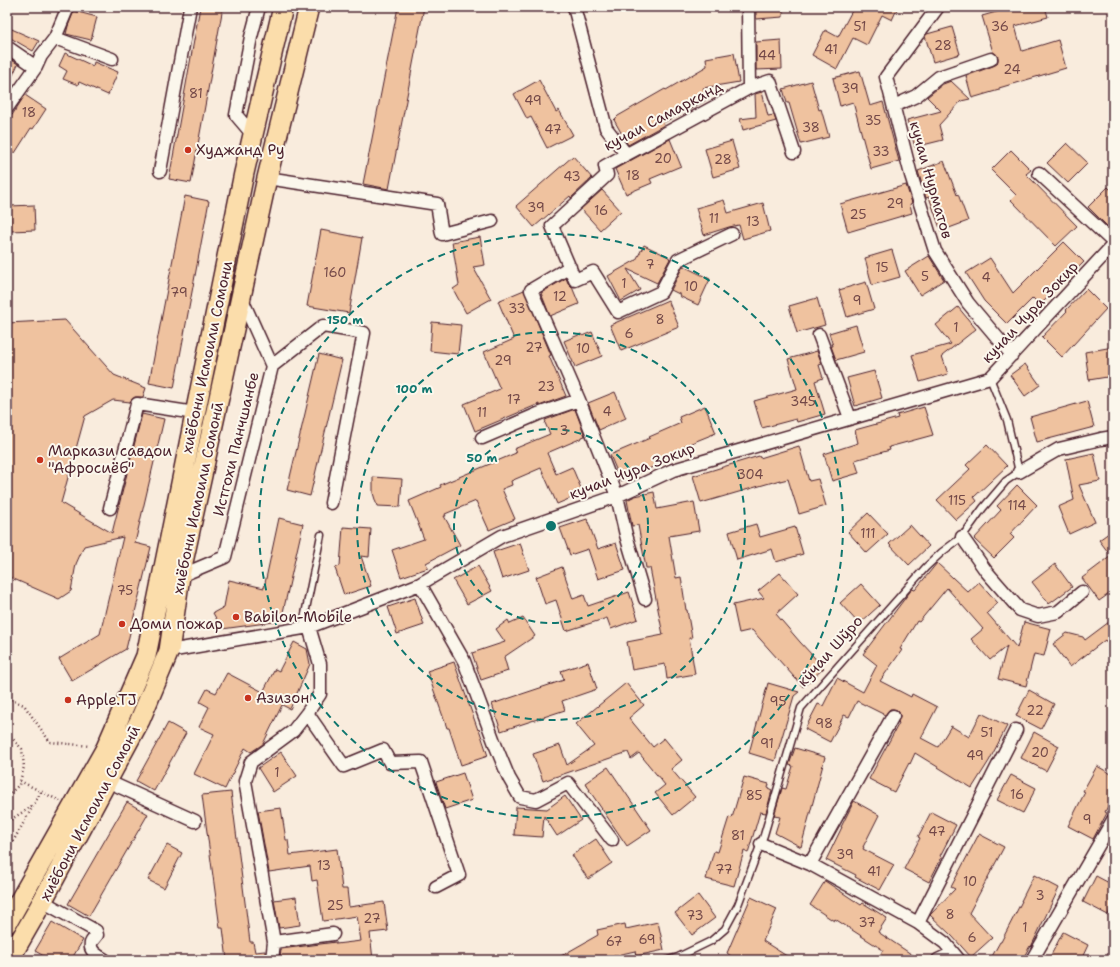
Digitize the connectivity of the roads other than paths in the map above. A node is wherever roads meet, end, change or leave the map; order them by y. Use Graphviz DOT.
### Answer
graph roads {
  1 [pos="68,7"];
  2 [pos="190,7"];
  3 [pos="258,7"];
  4 [pos="283,7"];
  5 [pos="309,7"];
  6 [pos="574,7"];
  7 [pos="748,7"];
  8 [pos="938,7"];
  9 [pos="55,38"];
  10 [pos="7,47"];
  11 [pos="991,58"];
  12 [pos="112,59"];
  13 [pos="36,67"];
  14 [pos="749,88"];
  15 [pos="894,106"];
  16 [pos="7,108"];
  17 [pos="253,135"];
  18 [pos="794,152"];
  19 [pos="626,154"];
  20 [pos="160,172"];
  21 [pos="1040,173"];
  22 [pos="267,178"];
  23 [pos="492,221"];
  24 [pos="732,234"];
  25 [pos="1113,242"];
  26 [pos="1113,245"];
  27 [pos="570,267"];
  28 [pos="241,296"];
  29 [pos="819,335"];
  30 [pos="1012,355"];
  31 [pos="272,366"];
  32 [pos="990,378"];
  33 [pos="579,400"];
  34 [pos="195,413"];
  35 [pos="850,418"];
  36 [pos="1113,437"];
  37 [pos="482,438"];
  38 [pos="1019,472"];
  39 [pos="617,496"];
  40 [pos="331,503"];
  41 [pos="110,508"];
  42 [pos="321,535"];
  43 [pos="962,537"];
  44 [pos="180,576"];
  45 [pos="420,584"];
  46 [pos="1082,592"];
  47 [pos="645,599"];
  48 [pos="305,628"];
  49 [pos="169,651"];
  50 [pos="307,713"];
  51 [pos="892,716"];
  52 [pos="1016,730"];
  53 [pos="106,748"];
  54 [pos="107,781"];
  55 [pos="195,820"];
  56 [pos="1113,820"];
  57 [pos="612,840"];
  58 [pos="761,844"];
  59 [pos="810,864"];
  60 [pos="436,887"];
  61 [pos="42,901"];
  62 [pos="7,923"];
  63 [pos="918,923"];
  64 [pos="333,934"];
  65 [pos="274,942"];
  66 [pos="956,957"];
  67 [pos="9,960"];
  68 [pos="105,960"];
  69 [pos="272,960"];
  70 [pos="668,960"];
  71 [pos="938,960"];
  72 [pos="1032,960"];
  1 -- 9 [label="street"];
  2 -- 20 [label="street"];
  3 -- 17 [label="street"];
  4 -- 17 [label="main road, хиёбони Исмоили Сомони"];
  5 -- 22 [label="main road, хиёбони Исмоили Сомонӣ"];
  6 -- 19 [label="street"];
  7 -- 14 [label="street"];
  8 -- 15 [label="street, кучаи Нурматов"];
  9 -- 12 [label="street"];
  9 -- 13 [label="street"];
  10 -- 13 [label="street"];
  11 -- 15 [label="street"];
  13 -- 16 [label="street"];
  14 -- 18 [label="street, кучаи Самарканд"];
  14 -- 19 [label="street, кучаи Самарканд"];
  15 -- 30 [label="street, кучаи Нурматов"];
  17 -- 34 [label="main road, хиёбони Исмоили Сомони"];
  19 -- 27 [label="street, кучаи Самарканд"];
  21 -- 25 [label="street"];
  22 -- 23 [label="street"];
  22 -- 28 [label="main road, хиёбони Исмоили Сомонӣ"];
  24 -- 27 [label="street, кучаи Самарканд"];
  26 -- 30 [label="street, кучаи Чура Зокир"];
  27 -- 33 [label="street"];
  28 -- 31 [label="street, Истгохи Панчшанбе"];
  28 -- 44 [label="main road, хиёбони Исмоили Сомонӣ"];
  29 -- 35 [label="street"];
  30 -- 32 [label="street, кучаи Чура Зокир"];
  31 -- 40 [label="street"];
  31 -- 44 [label="street, Истгохи Панчшанбе"];
  32 -- 35 [label="street, кучаи Чура Зокир"];
  32 -- 38 [label="lane"];
  33 -- 37 [label="street"];
  33 -- 39 [label="street"];
  34 -- 41 [label="street"];
  34 -- 53 [label="main road, хиёбони Исмоили Сомони"];
  35 -- 39 [label="street, кучаи Чура Зокир"];
  36 -- 38 [label="street, кўчаи Шўро"];
  38 -- 43 [label="lane, кўчаи Шўро"];
  39 -- 45 [label="street, кучаи Чура Зокир"];
  39 -- 47 [label="street"];
  42 -- 48 [label="lane"];
  43 -- 46 [label="street"];
  43 -- 58 [label="lane, кўчаи Шўро"];
  44 -- 49 [label="main road, хиёбони Исмоили Сомонӣ"];
  45 -- 48 [label="street, кучаи Чура Зокир"];
  45 -- 57 [label="street"];
  48 -- 49 [label="street, кучаи Чура Зокир"];
  48 -- 50 [label="street"];
  49 -- 54 [label="main road, хиёбони Исмоили Сомонӣ"];
  50 -- 60 [label="street"];
  50 -- 65 [label="street"];
  51 -- 59 [label="street"];
  52 -- 63 [label="street"];
  53 -- 62 [label="main road, хиёбони Исмоили Сомонӣ"];
  54 -- 55 [label="street"];
  54 -- 61 [label="main road, хиёбони Исмоили Сомонӣ"];
  56 -- 72 [label="street"];
  58 -- 59 [label="street"];
  58 -- 70 [label="lane, кўчаи Шўро"];
  59 -- 63 [label="street"];
  61 -- 67 [label="main road, хиёбони Исмоили Сомонӣ"];
  61 -- 68 [label="street"];
  63 -- 66 [label="street"];
  64 -- 65 [label="street"];
  65 -- 69 [label="street"];
  66 -- 71 [label="street"];
}
